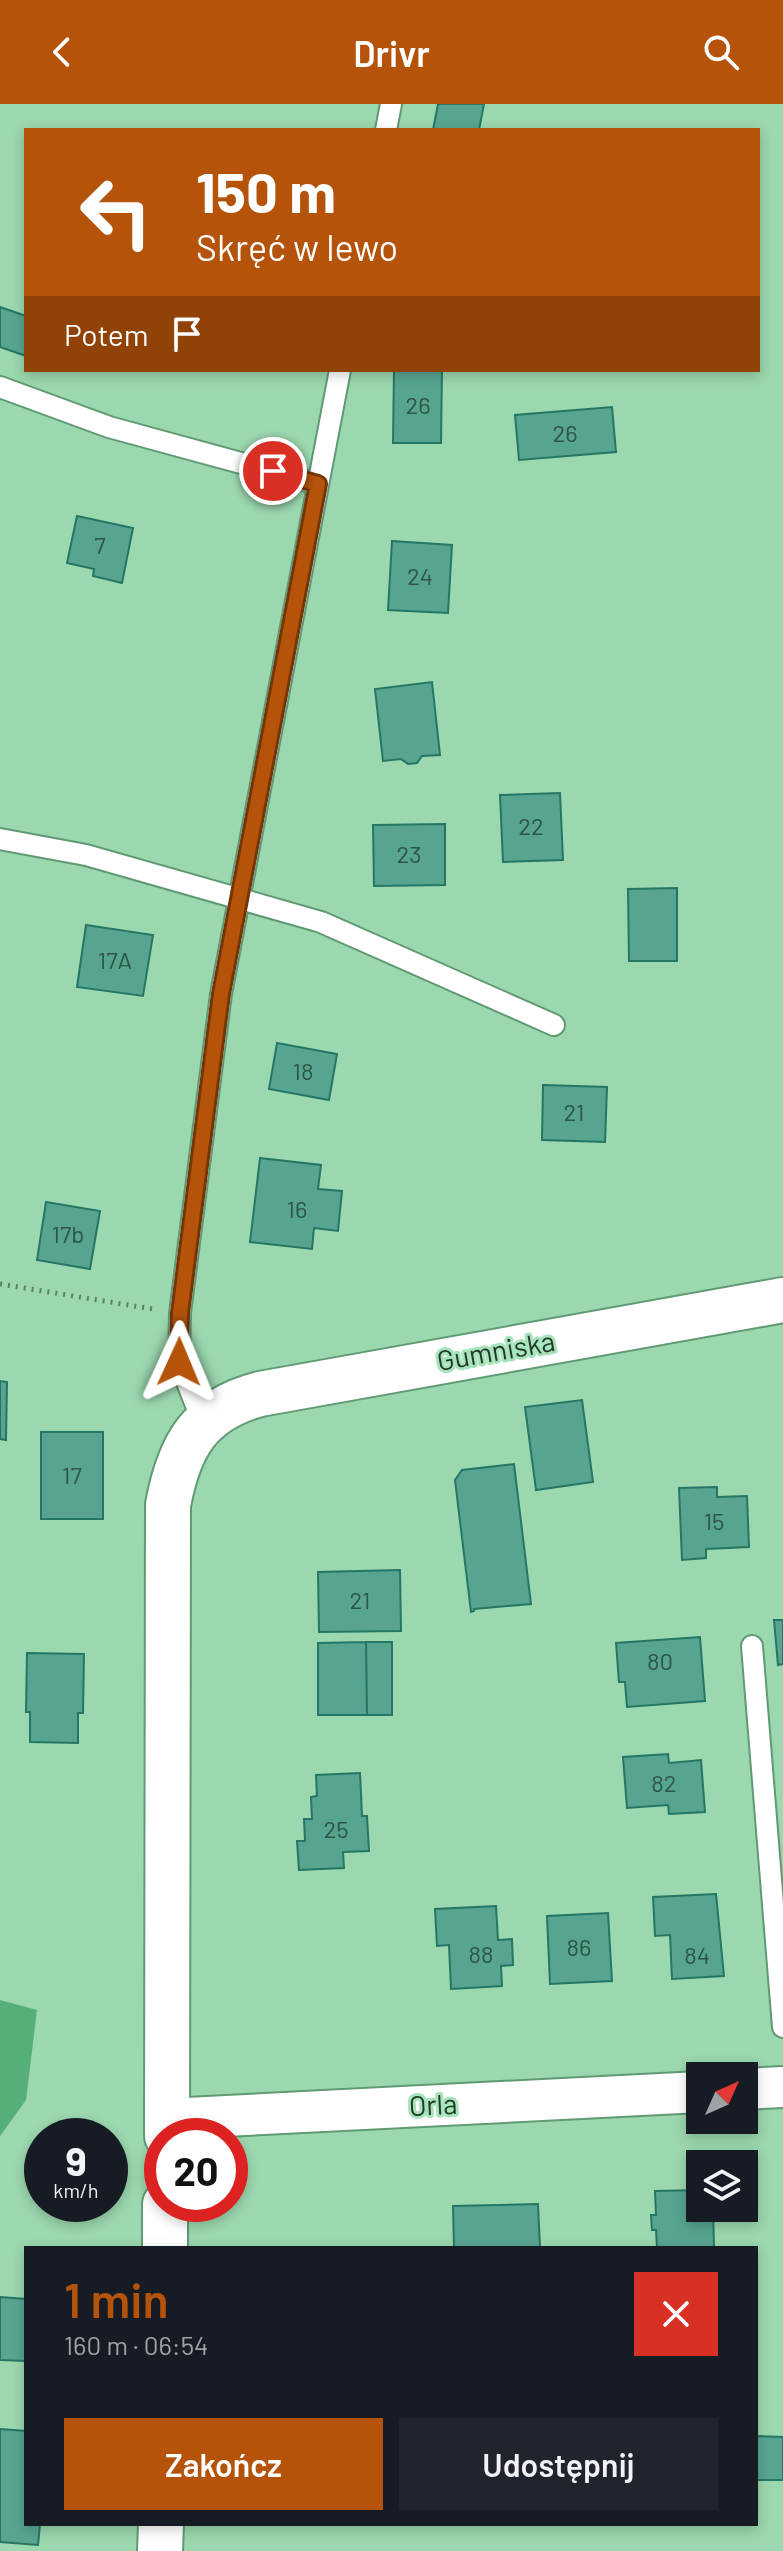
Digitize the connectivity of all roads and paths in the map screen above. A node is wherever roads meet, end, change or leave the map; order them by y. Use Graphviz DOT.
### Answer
graph roads {
  1 [pos="391,104"];
  2 [pos="386,128"];
  3 [pos="340,372"];
  4 [pos="0,387"];
  5 [pos="318,484"];
  6 [pos="0,839"];
  7 [pos="240,900"];
  8 [pos="554,1025"];
  9 [pos="0,1284"];
  10 [pos="783,1300"];
  11 [pos="180,1313"];
  12 [pos="208,1419"];
  13 [pos="752,1646"];
  14 [pos="783,2027"];
  15 [pos="783,2087"];
  16 [pos="758,2088"];
  17 [pos="686,2093"];
  18 [pos="167,2118"];
  19 [pos="248,2122"];
  20 [pos="165,2222"];
  21 [pos="165,2246"];
  22 [pos="161,2526"];
  23 [pos="160,2551"];
  1 -- 2 [label="lane"];
  3 -- 5 [label="lane"];
  4 -- 5 [label="lane"];
  5 -- 7 [label="lane"];
  6 -- 7 [label="lane"];
  7 -- 8 [label="lane"];
  7 -- 11 [label="lane"];
  9 -- 11 [label="path"];
  10 -- 12 [label="street, Gumniska"];
  11 -- 12 [label="lane"];
  12 -- 18 [label="street"];
  13 -- 14 [label="lane"];
  15 -- 16 [label="street"];
  17 -- 19 [label="street, Orla"];
  20 -- 21 [label="street"];
  22 -- 23 [label="street"];
}
